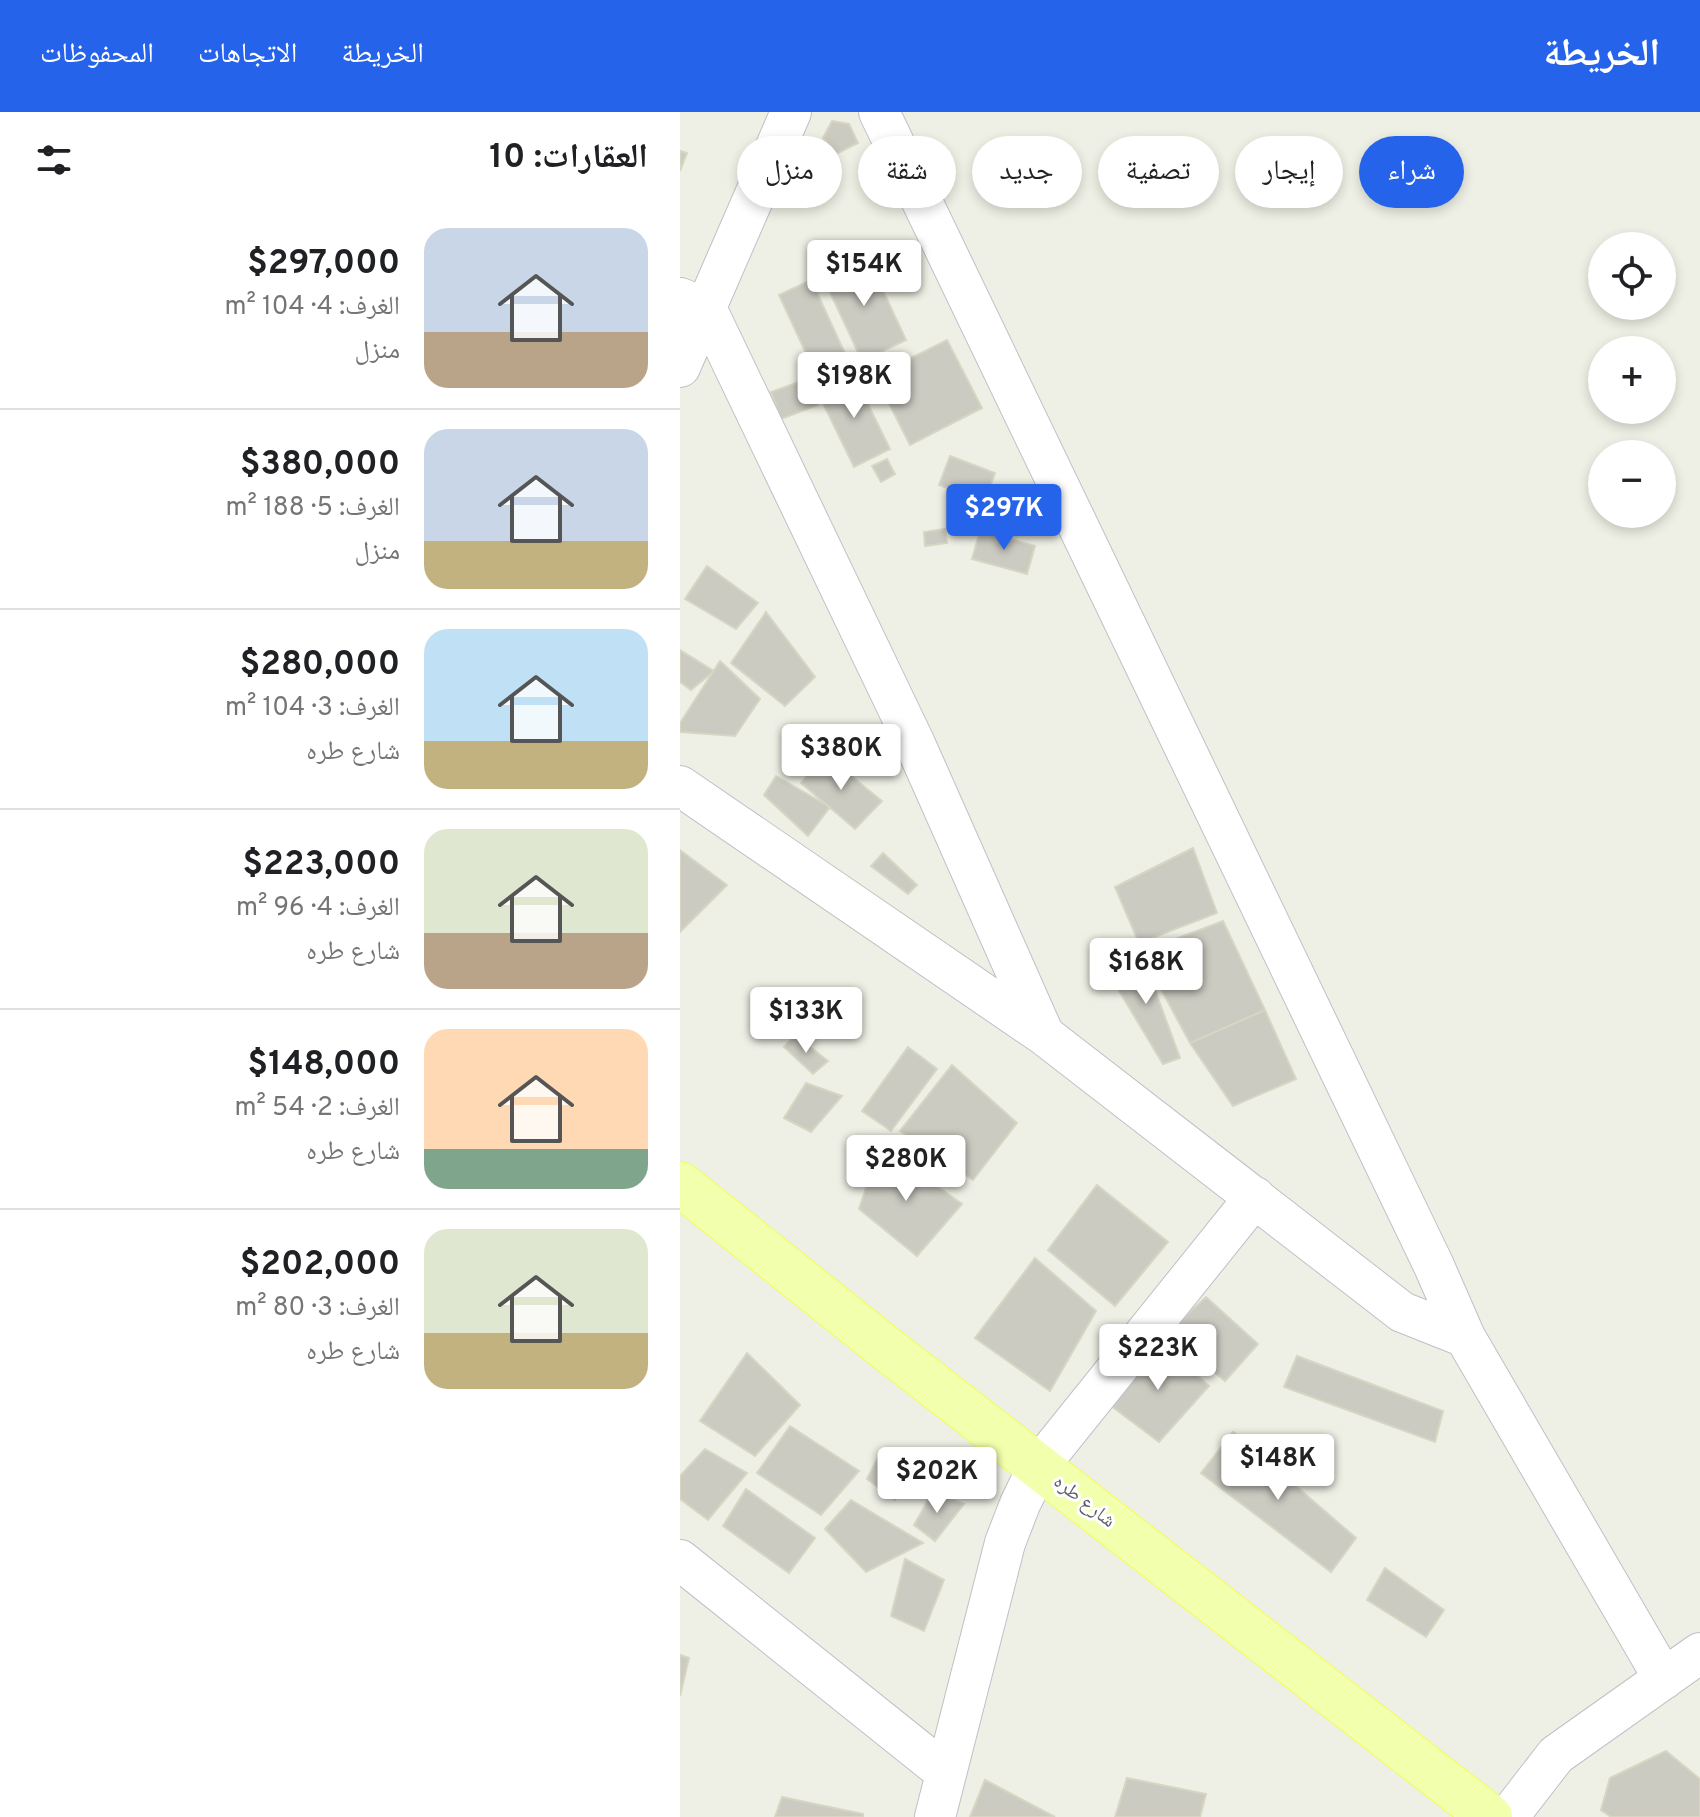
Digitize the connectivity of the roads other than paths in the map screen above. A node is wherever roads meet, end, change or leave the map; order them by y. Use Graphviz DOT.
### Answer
graph roads {
  1 [pos="791,112"];
  2 [pos="879,112"];
  3 [pos="693,303"];
  4 [pos="680,367"];
  5 [pos="680,786"];
  6 [pos="1044,1035"];
  7 [pos="680,1184"];
  8 [pos="1255,1197"];
  9 [pos="1465,1337"];
  10 [pos="1038,1467"];
  11 [pos="680,1560"];
  12 [pos="1700,1653"];
  13 [pos="1664,1679"];
  14 [pos="945,1772"];
  15 [pos="935,1817"];
  16 [pos="1490,1817"];
  17 [pos="1508,1817"];
  1 -- 3 [label="street"];
  2 -- 9 [label="street"];
  3 -- 4 [label="street"];
  3 -- 6 [label="street"];
  5 -- 6 [label="street"];
  6 -- 8 [label="street"];
  7 -- 10 [label="main road, شارع طره"];
  8 -- 9 [label="street"];
  8 -- 10 [label="street"];
  9 -- 13 [label="street"];
  10 -- 14 [label="street"];
  10 -- 16 [label="main road, شارع طره"];
  11 -- 14 [label="street"];
  12 -- 13 [label="street"];
  13 -- 17 [label="street"];
  14 -- 15 [label="street"];
}
